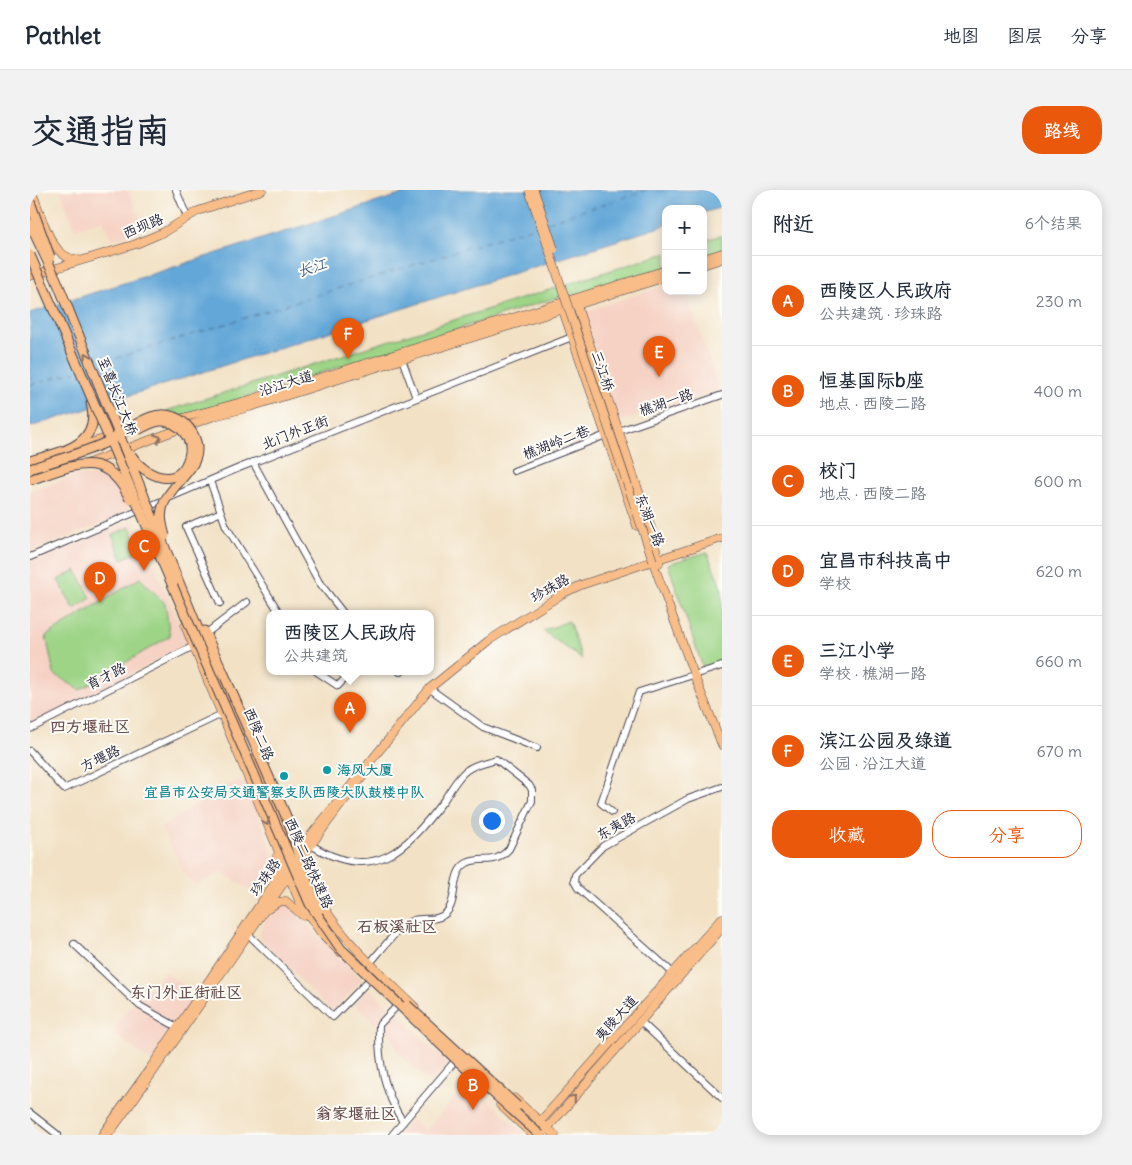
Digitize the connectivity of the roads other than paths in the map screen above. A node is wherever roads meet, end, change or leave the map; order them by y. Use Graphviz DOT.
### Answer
graph roads {
  1 [pos="31,190"];
  2 [pos="176,190"];
  3 [pos="246,190"];
  4 [pos="262,190"];
  5 [pos="529,190"];
  6 [pos="534,190"];
  7 [pos="30,202"];
  8 [pos="30,213"];
  9 [pos="186,215"];
  10 [pos="30,224"];
  11 [pos="54,247"];
  12 [pos="722,253"];
  13 [pos="30,255"];
  14 [pos="707,258"];
  15 [pos="77,259"];
  16 [pos="722,259"];
  17 [pos="707,264"];
  18 [pos="58,266"];
  19 [pos="662,271"];
  20 [pos="33,272"];
  21 [pos="662,278"];
  22 [pos="56,279"];
  23 [pos="43,284"];
  24 [pos="575,302"];
  25 [pos="562,306"];
  26 [pos="572,337"];
  27 [pos="402,359"];
  28 [pos="88,388"];
  29 [pos="722,395"];
  30 [pos="416,398"];
  31 [pos="618,431"];
  32 [pos="606,435"];
  33 [pos="106,437"];
  34 [pos="121,438"];
  35 [pos="128,450"];
  36 [pos="114,454"];
  37 [pos="253,462"];
  38 [pos="30,463"];
  39 [pos="30,469"];
  40 [pos="514,471"];
  41 [pos="30,475"];
  42 [pos="30,481"];
  43 [pos="210,481"];
  44 [pos="150,507"];
  45 [pos="139,510"];
  46 [pos="219,513"];
  47 [pos="722,538"];
  48 [pos="722,542"];
  49 [pos="30,557"];
  50 [pos="163,562"];
  51 [pos="656,562"];
  52 [pos="178,580"];
  53 [pos="247,602"];
  54 [pos="220,603"];
  55 [pos="277,610"];
  56 [pos="341,610"];
  57 [pos="199,622"];
  58 [pos="205,635"];
  59 [pos="194,646"];
  60 [pos="722,666"];
  61 [pos="322,675"];
  62 [pos="348,675"];
  63 [pos="696,675"];
  64 [pos="434,691"];
  65 [pos="222,714"];
  66 [pos="30,729"];
  67 [pos="722,734"];
  68 [pos="722,745"];
  69 [pos="537,748"];
  70 [pos="30,751"];
  71 [pos="722,787"];
  72 [pos="612,812"];
  73 [pos="311,845"];
  74 [pos="277,849"];
  75 [pos="298,857"];
  76 [pos="287,872"];
  77 [pos="306,880"];
  78 [pos="269,891"];
  79 [pos="722,918"];
  80 [pos="255,923"];
  81 [pos="722,928"];
  82 [pos="321,933"];
  83 [pos="248,934"];
  84 [pos="74,944"];
  85 [pos="370,964"];
  86 [pos="673,973"];
  87 [pos="369,980"];
  88 [pos="396,1006"];
  89 [pos="640,1021"];
  90 [pos="177,1027"];
  91 [pos="454,1062"];
  92 [pos="722,1098"];
  93 [pos="30,1113"];
  94 [pos="403,1122"];
  95 [pos="540,1122"];
  96 [pos="548,1132"];
  97 [pos="58,1135"];
  98 [pos="102,1135"];
  99 [pos="108,1135"];
  100 [pos="392,1135"];
  101 [pos="535,1135"];
  102 [pos="555,1135"];
  1 -- 11 [label="main road"];
  2 -- 9 [label="street"];
  3 -- 9 [label="main road, 西坝路"];
  4 -- 9 [label="main road, 西坝路"];
  5 -- 51 [label="main road, 三江桥, bridge"];
  6 -- 51 [label="main road, 三江桥, bridge"];
  7 -- 22 [label="highway, bridge"];
  8 -- 18 [label="main road"];
  9 -- 15 [label="main road, 西坝路"];
  9 -- 18 [label="main road, 西坝路"];
  10 -- 22 [label="highway, 至喜长江大桥, bridge"];
  11 -- 15 [label="main road"];
  11 -- 18 [label="main road"];
  12 -- 14 [label="main road"];
  13 -- 20 [label="main road"];
  13 -- 23 [label="highway, 至喜长江大桥, bridge"];
  15 -- 18 [label="main road, 西坝路"];
  16 -- 17 [label="main road"];
  18 -- 20 [label="main road, 西坝路"];
  19 -- 24 [label="main road, 沿江大道"];
  20 -- 23 [label="highway, bridge"];
  21 -- 24 [label="main road, 沿江大道"];
  34 -- 22 [label="highway, 至喜长江大桥, one-way, bridge"];
  23 -- 28 [label="highway, 至喜长江大桥, bridge"];
  24 -- 25 [label="main road, 沿江大道"];
  24 -- 31 [label="main road"];
  25 -- 26 [label="main road, 东湖一路"];
  25 -- 27 [label="main road, 沿江大道"];
  25 -- 34 [label="main road, 沿江大道"];
  26 -- 30 [label="street, 北门外正街"];
  26 -- 32 [label="main road, 东湖一路"];
  27 -- 30 [label="street"];
  35 -- 27 [label="main road, 沿江大道, one-way"];
  28 -- 38 [label="highway, bridge"];
  28 -- 50 [label="highway, 至喜长江大桥, bridge"];
  29 -- 31 [label="street, 樵湖一路"];
  30 -- 37 [label="street, 北门外正街"];
  31 -- 51 [label="main road"];
  32 -- 40 [label="street, 樵湖岭二巷"];
  32 -- 51 [label="main road, 东湖一路"];
  33 -- 34 [label="main road, 沿江大道"];
  33 -- 36 [label="main road, 西陵二路"];
  33 -- 38 [label="main road, 沿江大道"];
  34 -- 35 [label="main road"];
  34 -- 41 [label="highway, bridge"];
  34 -- 52 [label="highway, 至喜长江大桥, bridge"];
  35 -- 36 [label="main road, 沿江大道"];
  35 -- 44 [label="main road"];
  36 -- 42 [label="main road, 沿江大道"];
  36 -- 45 [label="main road, 西陵二路"];
  37 -- 43 [label="street, 北门外正街"];
  37 -- 56 [label="street"];
  39 -- 52 [label="highway, bridge"];
  42 -- 50 [label="highway, bridge"];
  43 -- 44 [label="street, 北门外正街"];
  43 -- 46 [label="street"];
  44 -- 45 [label="street, 北门外正街"];
  44 -- 57 [label="main road"];
  45 -- 49 [label="street, 北门外正街"];
  45 -- 59 [label="main road, 西陵二路"];
  46 -- 54 [label="street"];
  46 -- 55 [label="street"];
  47 -- 51 [label="main road"];
  48 -- 51 [label="main road"];
  50 -- 101 [label="highway, 西陵二路快速路, bridge"];
  51 -- 63 [label="main road"];
  51 -- 64 [label="main road, 珍珠路"];
  51 -- 75 [label="main road, 珍珠路"];
  52 -- 77 [label="highway, 西陵二路快速路, bridge"];
  53 -- 58 [label="street"];
  57 -- 58 [label="highway"];
  58 -- 75 [label="main road, 西陵二路"];
  58 -- 77 [label="highway, bridge"];
  59 -- 65 [label="main road, 西陵二路"];
  59 -- 66 [label="street, 育才路"];
  60 -- 63 [label="street"];
  61 -- 62 [label="street"];
  63 -- 67 [label="main road"];
  63 -- 68 [label="main road"];
  63 -- 72 [label="street"];
  64 -- 69 [label="street"];
  64 -- 73 [label="main road, 珍珠路"];
  65 -- 70 [label="street, 方堰路"];
  65 -- 74 [label="main road, 西陵二路, one-way"];
  71 -- 86 [label="street, 东夷路"];
  73 -- 75 [label="main road, 珍珠路"];
  73 -- 85 [label="street"];
  74 -- 76 [label="main road, 西陵二路"];
  74 -- 78 [label="main road"];
  75 -- 76 [label="main road, 珍珠路"];
  75 -- 85 [label="main road, 西陵二路"];
  76 -- 78 [label="main road, 珍珠路"];
  76 -- 80 [label="main road, 珍珠路"];
  76 -- 82 [label="main road, 西陵二路"];
  77 -- 96 [label="highway, 西陵二路快速路, bridge"];
  78 -- 90 [label="main road, 珍珠路"];
  79 -- 86 [label="main road, 夷陵大道"];
  80 -- 82 [label="main road"];
  80 -- 83 [label="main road, 珍珠路"];
  81 -- 89 [label="main road, 夷陵大道"];
  82 -- 87 [label="main road, 西陵二路"];
  83 -- 87 [label="street"];
  83 -- 99 [label="main road, 珍珠路"];
  84 -- 90 [label="street"];
  85 -- 95 [label="main road, 西陵二路"];
  86 -- 95 [label="main road, 夷陵大道"];
  87 -- 88 [label="main road, 西陵二路"];
  88 -- 91 [label="main road, 西陵二路"];
  88 -- 94 [label="street"];
  89 -- 92 [label="street"];
  96 -- 89 [label="main road, 夷陵大道, one-way"];
  90 -- 98 [label="main road, 珍珠路"];
  91 -- 94 [label="street"];
  91 -- 101 [label="main road, 西陵二路"];
  93 -- 97 [label="street"];
  94 -- 100 [label="street"];
  95 -- 96 [label="main road, 西陵二路"];
  95 -- 101 [label="main road, 夷陵大道"];
  96 -- 101 [label="main road, 夷陵大道"];
  96 -- 102 [label="main road, 西陵二路"];
}
